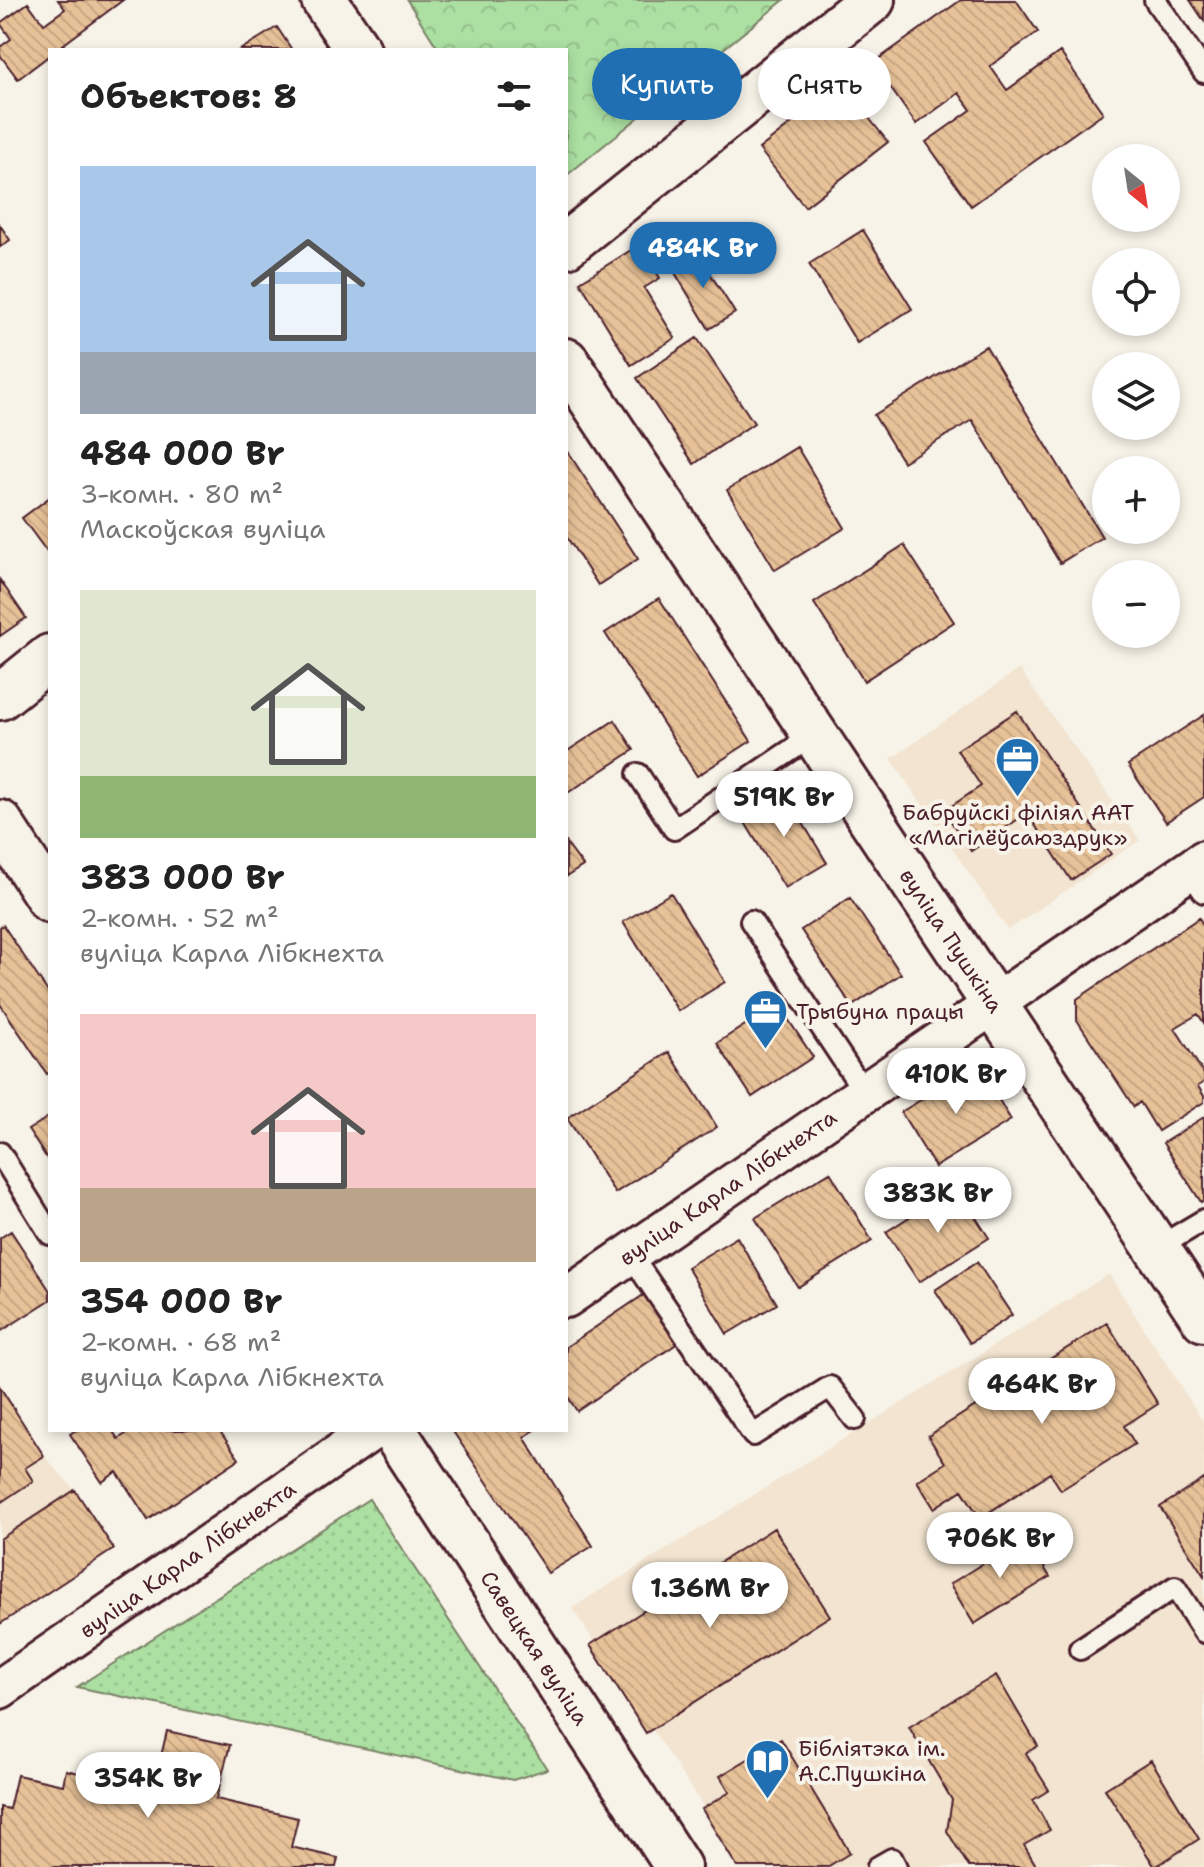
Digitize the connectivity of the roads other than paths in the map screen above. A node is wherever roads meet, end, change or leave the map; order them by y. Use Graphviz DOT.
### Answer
graph roads {
  1 [pos="324,0"];
  2 [pos="872,0"];
  3 [pos="1155,0"];
  4 [pos="357,48"];
  5 [pos="1204,72"];
  6 [pos="568,243"];
  7 [pos="568,364"];
  8 [pos="48,659"];
  9 [pos="0,697"];
  10 [pos="815,734"];
  11 [pos="638,774"];
  12 [pos="0,823"];
  13 [pos="1199,874"];
  14 [pos="48,897"];
  15 [pos="751,921"];
  16 [pos="995,1003"];
  17 [pos="865,1093"];
  18 [pos="0,1153"];
  19 [pos="1204,1220"];
  20 [pos="48,1231"];
  21 [pos="1157,1248"];
  22 [pos="630,1254"];
  23 [pos="568,1297"];
  24 [pos="1204,1319"];
  25 [pos="855,1419"];
  26 [pos="370,1432"];
  27 [pos="394,1432"];
  28 [pos="1204,1632"];
  29 [pos="1080,1649"];
  30 [pos="0,1689"];
  31 [pos="678,1867"];
  32 [pos="878,1867"];
  33 [pos="896,1867"];
  1 -- 4 [label="main road"];
  2 -- 6 [label="main road"];
  3 -- 5 [label="lane"];
  7 -- 10 [label="main road, вуліца Пушкіна"];
  8 -- 9 [label="main road"];
  10 -- 11 [label="lane"];
  10 -- 16 [label="main road, вуліца Пушкіна"];
  12 -- 14 [label="main road"];
  13 -- 16 [label="street, вуліца Карла Лібкнехта"];
  15 -- 17 [label="lane"];
  16 -- 17 [label="street, вуліца Карла Лібкнехта"];
  16 -- 21 [label="main road, вуліца Пушкіна"];
  17 -- 22 [label="street, вуліца Карла Лібкнехта"];
  18 -- 20 [label="lane"];
  19 -- 21 [label="lane"];
  21 -- 24 [label="main road, вуліца Пушкіна"];
  22 -- 23 [label="street, вуліца Карла Лібкнехта"];
  22 -- 25 [label="lane"];
  26 -- 30 [label="street, вуліца Карла Лібкнехта"];
  27 -- 31 [label="main road, Савецкая вуліца"];
  28 -- 29 [label="lane"];
  32 -- 33 [label="lane"];
}
